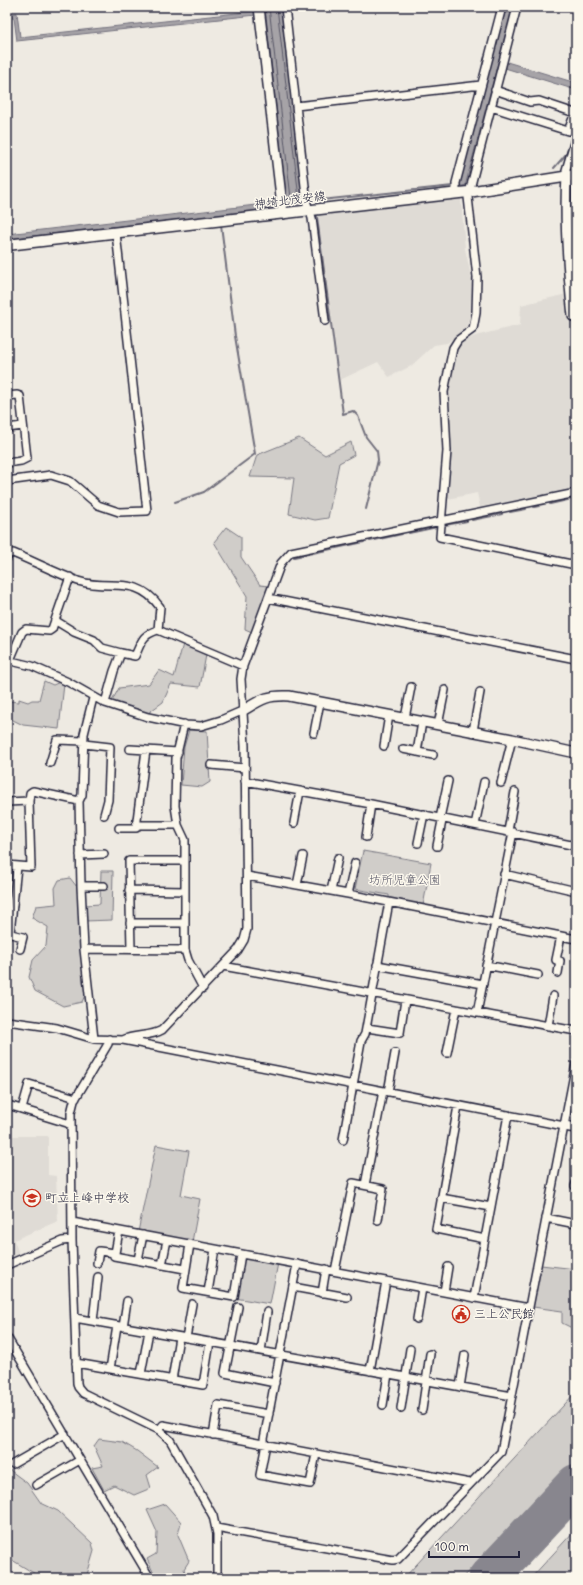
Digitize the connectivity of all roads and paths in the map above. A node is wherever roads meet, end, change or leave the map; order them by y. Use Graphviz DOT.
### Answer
graph roads {
  1 [pos="259,7"];
  2 [pos="285,7"];
  3 [pos="502,7"];
  4 [pos="517,7"];
  5 [pos="481,85"];
  6 [pos="495,90"];
  7 [pos="296,106"];
  8 [pos="491,107"];
  9 [pos="576,136"];
  10 [pos="572,176"];
  11 [pos="456,189"];
  12 [pos="468,192"];
  13 [pos="309,211"];
  14 [pos="283,214"];
  15 [pos="116,233"];
  16 [pos="7,245"];
  17 [pos="572,280"];
  18 [pos="573,316"];
  19 [pos="325,322"];
  20 [pos="7,396"];
  21 [pos="23,426"];
  22 [pos="7,428"];
  23 [pos="7,463"];
  24 [pos="7,481"];
  25 [pos="576,493"];
  26 [pos="442,520"];
  27 [pos="7,558"];
  28 [pos="576,565"];
  29 [pos="70,577"];
  30 [pos="268,598"];
  31 [pos="56,621"];
  32 [pos="158,630"];
  33 [pos="121,653"];
  34 [pos="576,659"];
  35 [pos="8,660"];
  36 [pos="243,666"];
  37 [pos="411,686"];
  38 [pos="445,690"];
  39 [pos="480,692"];
  40 [pos="93,698"];
  41 [pos="320,702"];
  42 [pos="105,703"];
  43 [pos="244,710"];
  44 [pos="389,715"];
  45 [pos="405,718"];
  46 [pos="422,722"];
  47 [pos="184,724"];
  48 [pos="438,725"];
  49 [pos="473,731"];
  50 [pos="314,733"];
  51 [pos="512,739"];
  52 [pos="84,743"];
  53 [pos="384,746"];
  54 [pos="130,749"];
  55 [pos="403,749"];
  56 [pos="146,750"];
  57 [pos="178,752"];
  58 [pos="417,752"];
  59 [pos="576,753"];
  60 [pos="433,755"];
  61 [pos="50,763"];
  62 [pos="211,765"];
  63 [pos="245,768"];
  64 [pos="245,781"];
  65 [pos="448,781"];
  66 [pos="484,782"];
  67 [pos="501,783"];
  68 [pos="300,791"];
  69 [pos="515,792"];
  70 [pos="29,801"];
  71 [pos="80,801"];
  72 [pos="7,802"];
  73 [pos="372,804"];
  74 [pos="424,814"];
  75 [pos="104,815"];
  76 [pos="440,818"];
  77 [pos="294,823"];
  78 [pos="137,825"];
  79 [pos="178,825"];
  80 [pos="475,825"];
  81 [pos="119,828"];
  82 [pos="510,832"];
  83 [pos="366,837"];
  84 [pos="418,843"];
  85 [pos="437,846"];
  86 [pos="576,846"];
  87 [pos="104,854"];
  88 [pos="80,855"];
  89 [pos="303,856"];
  90 [pos="338,858"];
  91 [pos="185,861"];
  92 [pos="355,863"];
  93 [pos="7,865"];
  94 [pos="17,866"];
  95 [pos="504,874"];
  96 [pos="247,876"];
  97 [pos="297,885"];
  98 [pos="80,886"];
  99 [pos="104,886"];
  100 [pos="129,890"];
  101 [pos="185,891"];
  102 [pos="331,891"];
  103 [pos="576,891"];
  104 [pos="348,894"];
  105 [pos="389,902"];
  106 [pos="185,922"];
  107 [pos="495,922"];
  108 [pos="130,923"];
  109 [pos="8,933"];
  110 [pos="561,936"];
  111 [pos="576,939"];
  112 [pos="20,949"];
  113 [pos="84,949"];
  114 [pos="131,949"];
  115 [pos="185,950"];
  116 [pos="377,965"];
  117 [pos="486,965"];
  118 [pos="223,966"];
  119 [pos="558,973"];
  120 [pos="538,975"];
  121 [pos="483,984"];
  122 [pos="203,988"];
  123 [pos="372,994"];
  124 [pos="553,996"];
  125 [pos="405,1000"];
  126 [pos="456,1009"];
  127 [pos="477,1013"];
  128 [pos="7,1021"];
  129 [pos="548,1026"];
  130 [pos="367,1028"];
  131 [pos="576,1031"];
  132 [pos="94,1039"];
  133 [pos="109,1039"];
  134 [pos="122,1040"];
  135 [pos="395,1053"];
  136 [pos="448,1053"];
  137 [pos="576,1064"];
  138 [pos="354,1086"];
  139 [pos="386,1092"];
  140 [pos="76,1098"];
  141 [pos="8,1105"];
  142 [pos="458,1106"];
  143 [pos="22,1109"];
  144 [pos="508,1115"];
  145 [pos="70,1125"];
  146 [pos="564,1126"];
  147 [pos="576,1128"];
  148 [pos="343,1140"];
  149 [pos="365,1185"];
  150 [pos="441,1198"];
  151 [pos="491,1207"];
  152 [pos="546,1218"];
  153 [pos="378,1220"];
  154 [pos="72,1222"];
  155 [pos="576,1224"];
  156 [pos="119,1231"];
  157 [pos="143,1235"];
  158 [pos="485,1239"];
  159 [pos="72,1240"];
  160 [pos="167,1240"];
  161 [pos="190,1244"];
  162 [pos="215,1249"];
  163 [pos="115,1254"];
  164 [pos="241,1254"];
  165 [pos="138,1260"];
  166 [pos="97,1263"];
  167 [pos="297,1264"];
  168 [pos="7,1265"];
  169 [pos="162,1265"];
  170 [pos="448,1267"];
  171 [pos="185,1269"];
  172 [pos="326,1269"];
  173 [pos="335,1271"];
  174 [pos="98,1277"];
  175 [pos="386,1281"];
  176 [pos="293,1287"];
  177 [pos="422,1288"];
  178 [pos="208,1292"];
  179 [pos="444,1292"];
  180 [pos="322,1293"];
  181 [pos="347,1297"];
  182 [pos="474,1298"];
  183 [pos="128,1301"];
  184 [pos="192,1304"];
  185 [pos="238,1307"];
  186 [pos="529,1308"];
  187 [pos="268,1312"];
  188 [pos="75,1318"];
  189 [pos="417,1319"];
  190 [pos="93,1321"];
  191 [pos="120,1326"];
  192 [pos="149,1331"];
  193 [pos="182,1337"];
  194 [pos="7,1338"];
  195 [pos="210,1342"];
  196 [pos="230,1346"];
  197 [pos="410,1349"];
  198 [pos="261,1351"];
  199 [pos="281,1354"];
  200 [pos="430,1354"];
  201 [pos="465,1355"];
  202 [pos="76,1363"];
  203 [pos="110,1369"];
  204 [pos="370,1371"];
  205 [pos="141,1374"];
  206 [pos="388,1374"];
  207 [pos="406,1377"];
  208 [pos="172,1380"];
  209 [pos="426,1381"];
  210 [pos="275,1383"];
  211 [pos="460,1387"];
  212 [pos="512,1396"];
  213 [pos="383,1405"];
  214 [pos="401,1408"];
  215 [pos="422,1410"];
  216 [pos="269,1414"];
  217 [pos="159,1430"];
  218 [pos="65,1434"];
  219 [pos="212,1434"];
  220 [pos="265,1444"];
  221 [pos="316,1454"];
  222 [pos="80,1460"];
  223 [pos="13,1464"];
  224 [pos="470,1483"];
  225 [pos="36,1485"];
  226 [pos="216,1528"];
  227 [pos="150,1578"];
  228 [pos="217,1578"];
  1 -- 14 [label="street"];
  2 -- 7 [label="street"];
  3 -- 5 [label="street"];
  4 -- 6 [label="street"];
  5 -- 7 [label="street"];
  5 -- 11 [label="street"];
  6 -- 8 [label="street"];
  6 -- 8 [label="street"];
  7 -- 13 [label="street"];
  8 -- 12 [label="street"];
  9 -- 10 [label="street"];
  10 -- 12 [label="main road, 神埼北茂安線"];
  10 -- 17 [label="street"];
  11 -- 12 [label="main road, 神埼北茂安線"];
  11 -- 13 [label="main road, 神埼北茂安線"];
  12 -- 26 [label="street"];
  13 -- 14 [label="main road, 神埼北茂安線"];
  13 -- 19 [label="street"];
  14 -- 15 [label="main road, 神埼北茂安線"];
  15 -- 16 [label="main road, 神埼北茂安線"];
  15 -- 24 [label="street"];
  17 -- 18 [label="street"];
  20 -- 21 [label="street"];
  21 -- 22 [label="street"];
  21 -- 23 [label="street"];
  25 -- 26 [label="street"];
  26 -- 28 [label="street"];
  26 -- 30 [label="street"];
  27 -- 29 [label="street"];
  29 -- 31 [label="street"];
  29 -- 32 [label="street"];
  30 -- 34 [label="street"];
  30 -- 36 [label="street"];
  31 -- 33 [label="street"];
  31 -- 35 [label="street"];
  32 -- 33 [label="street"];
  32 -- 36 [label="street"];
  33 -- 42 [label="street"];
  35 -- 40 [label="street"];
  36 -- 43 [label="street"];
  37 -- 45 [label="street"];
  38 -- 48 [label="street"];
  39 -- 49 [label="street"];
  40 -- 42 [label="street"];
  40 -- 52 [label="street"];
  41 -- 43 [label="street"];
  41 -- 44 [label="street"];
  41 -- 50 [label="street"];
  42 -- 47 [label="street"];
  43 -- 47 [label="street"];
  43 -- 63 [label="street"];
  44 -- 45 [label="street"];
  44 -- 53 [label="street"];
  45 -- 46 [label="street"];
  46 -- 48 [label="street"];
  46 -- 58 [label="street"];
  47 -- 57 [label="street"];
  48 -- 49 [label="street"];
  49 -- 51 [label="street"];
  51 -- 59 [label="street"];
  51 -- 67 [label="street"];
  52 -- 61 [label="street"];
  52 -- 71 [label="street"];
  52 -- 75 [label="street"];
  54 -- 56 [label="street"];
  55 -- 58 [label="street"];
  56 -- 57 [label="street"];
  56 -- 78 [label="street"];
  57 -- 79 [label="street"];
  58 -- 60 [label="street"];
  62 -- 63 [label="street"];
  63 -- 64 [label="street"];
  64 -- 68 [label="street"];
  64 -- 96 [label="street"];
  65 -- 76 [label="street"];
  66 -- 80 [label="street"];
  68 -- 73 [label="street"];
  68 -- 77 [label="street"];
  69 -- 82 [label="street"];
  70 -- 71 [label="street"];
  70 -- 72 [label="street"];
  70 -- 94 [label="street"];
  71 -- 88 [label="street"];
  73 -- 74 [label="street"];
  73 -- 83 [label="street"];
  74 -- 76 [label="street"];
  74 -- 84 [label="street"];
  76 -- 80 [label="street"];
  76 -- 85 [label="street"];
  78 -- 79 [label="street"];
  78 -- 81 [label="street"];
  79 -- 91 [label="street"];
  80 -- 82 [label="street"];
  82 -- 86 [label="street"];
  82 -- 95 [label="street"];
  87 -- 88 [label="street"];
  88 -- 98 [label="street"];
  89 -- 97 [label="street"];
  90 -- 102 [label="street"];
  91 -- 100 [label="street"];
  91 -- 101 [label="street"];
  92 -- 104 [label="street"];
  93 -- 94 [label="street"];
  94 -- 109 [label="street"];
  95 -- 103 [label="street"];
  95 -- 107 [label="street"];
  96 -- 97 [label="street"];
  96 -- 118 [label="street"];
  97 -- 102 [label="street"];
  98 -- 99 [label="street"];
  98 -- 113 [label="street"];
  100 -- 101 [label="street"];
  100 -- 108 [label="street"];
  101 -- 106 [label="street"];
  102 -- 104 [label="street"];
  104 -- 105 [label="street"];
  105 -- 107 [label="street"];
  105 -- 116 [label="street"];
  106 -- 108 [label="street"];
  106 -- 115 [label="street"];
  107 -- 110 [label="street"];
  107 -- 117 [label="street"];
  108 -- 114 [label="street"];
  109 -- 112 [label="street"];
  110 -- 111 [label="street"];
  110 -- 119 [label="street"];
  113 -- 114 [label="street"];
  113 -- 132 [label="street"];
  114 -- 115 [label="street"];
  115 -- 122 [label="street"];
  116 -- 121 [label="street"];
  116 -- 123 [label="street"];
  117 -- 120 [label="street"];
  117 -- 121 [label="street"];
  118 -- 122 [label="street"];
  118 -- 123 [label="street"];
  121 -- 127 [label="street"];
  122 -- 134 [label="street"];
  123 -- 125 [label="street"];
  123 -- 130 [label="street"];
  124 -- 129 [label="street"];
  125 -- 126 [label="street"];
  125 -- 130 [label="street"];
  126 -- 127 [label="street"];
  126 -- 136 [label="street"];
  127 -- 129 [label="street"];
  128 -- 132 [label="street"];
  129 -- 131 [label="street"];
  130 -- 138 [label="street"];
  132 -- 133 [label="street"];
  133 -- 134 [label="street"];
  133 -- 140 [label="street"];
  134 -- 138 [label="street"];
  135 -- 139 [label="street"];
  137 -- 146 [label="street"];
  138 -- 139 [label="street"];
  138 -- 148 [label="street"];
  139 -- 142 [label="street"];
  139 -- 149 [label="street"];
  140 -- 143 [label="street"];
  140 -- 145 [label="street"];
  141 -- 143 [label="street"];
  142 -- 144 [label="street"];
  142 -- 150 [label="street"];
  143 -- 145 [label="street"];
  144 -- 146 [label="street"];
  144 -- 151 [label="street"];
  145 -- 154 [label="street"];
  146 -- 147 [label="street"];
  146 -- 152 [label="street"];
  149 -- 153 [label="street"];
  149 -- 173 [label="street"];
  150 -- 151 [label="street"];
  150 -- 158 [label="street"];
  151 -- 158 [label="street"];
  152 -- 155 [label="street"];
  152 -- 186 [label="street"];
  154 -- 156 [label="street"];
  154 -- 159 [label="street"];
  156 -- 157 [label="street"];
  156 -- 163 [label="street"];
  157 -- 160 [label="street"];
  157 -- 165 [label="street"];
  158 -- 182 [label="street"];
  159 -- 168 [label="street"];
  159 -- 188 [label="street"];
  160 -- 161 [label="street"];
  160 -- 169 [label="street"];
  161 -- 162 [label="street"];
  161 -- 171 [label="street"];
  162 -- 164 [label="street"];
  162 -- 178 [label="street"];
  163 -- 165 [label="street"];
  163 -- 166 [label="street"];
  164 -- 167 [label="street"];
  164 -- 178 [label="street"];
  165 -- 169 [label="street"];
  167 -- 172 [label="street"];
  167 -- 176 [label="street"];
  169 -- 171 [label="street"];
  170 -- 179 [label="street"];
  171 -- 178 [label="street"];
  172 -- 173 [label="street"];
  172 -- 180 [label="street"];
  173 -- 175 [label="street"];
  174 -- 190 [label="street"];
  175 -- 177 [label="street"];
  175 -- 204 [label="street"];
  176 -- 180 [label="street"];
  176 -- 199 [label="street"];
  177 -- 179 [label="street"];
  177 -- 189 [label="street"];
  179 -- 182 [label="street"];
  180 -- 181 [label="street"];
  182 -- 186 [label="street"];
  183 -- 191 [label="street"];
  184 -- 193 [label="street"];
  185 -- 196 [label="street"];
  186 -- 212 [label="street"];
  187 -- 198 [label="street"];
  188 -- 190 [label="street"];
  188 -- 202 [label="street"];
  190 -- 191 [label="street"];
  191 -- 192 [label="street"];
  191 -- 203 [label="street"];
  192 -- 193 [label="street"];
  192 -- 205 [label="street"];
  193 -- 195 [label="street"];
  193 -- 208 [label="street"];
  194 -- 218 [label="street"];
  195 -- 196 [label="street"];
  195 -- 208 [label="street"];
  196 -- 198 [label="street"];
  196 -- 210 [label="street"];
  197 -- 207 [label="street"];
  198 -- 199 [label="street"];
  199 -- 204 [label="street"];
  199 -- 210 [label="street"];
  200 -- 209 [label="street"];
  201 -- 211 [label="street"];
  202 -- 203 [label="street"];
  202 -- 217 [label="street"];
  203 -- 205 [label="street"];
  204 -- 206 [label="street"];
  205 -- 208 [label="street"];
  206 -- 207 [label="street"];
  206 -- 213 [label="street"];
  207 -- 209 [label="street"];
  207 -- 214 [label="street"];
  209 -- 211 [label="street"];
  209 -- 215 [label="street"];
  210 -- 216 [label="street"];
  211 -- 212 [label="street"];
  212 -- 224 [label="street"];
  216 -- 219 [label="street"];
  216 -- 220 [label="street"];
  217 -- 219 [label="street"];
  217 -- 226 [label="street"];
  218 -- 222 [label="street"];
  218 -- 223 [label="street"];
  219 -- 220 [label="street"];
  220 -- 221 [label="street"];
  220 -- 221 [label="street"];
  221 -- 224 [label="street"];
  222 -- 225 [label="street"];
  222 -- 227 [label="street"];
  224 -- 226 [label="street"];
  226 -- 228 [label="street"];
}
